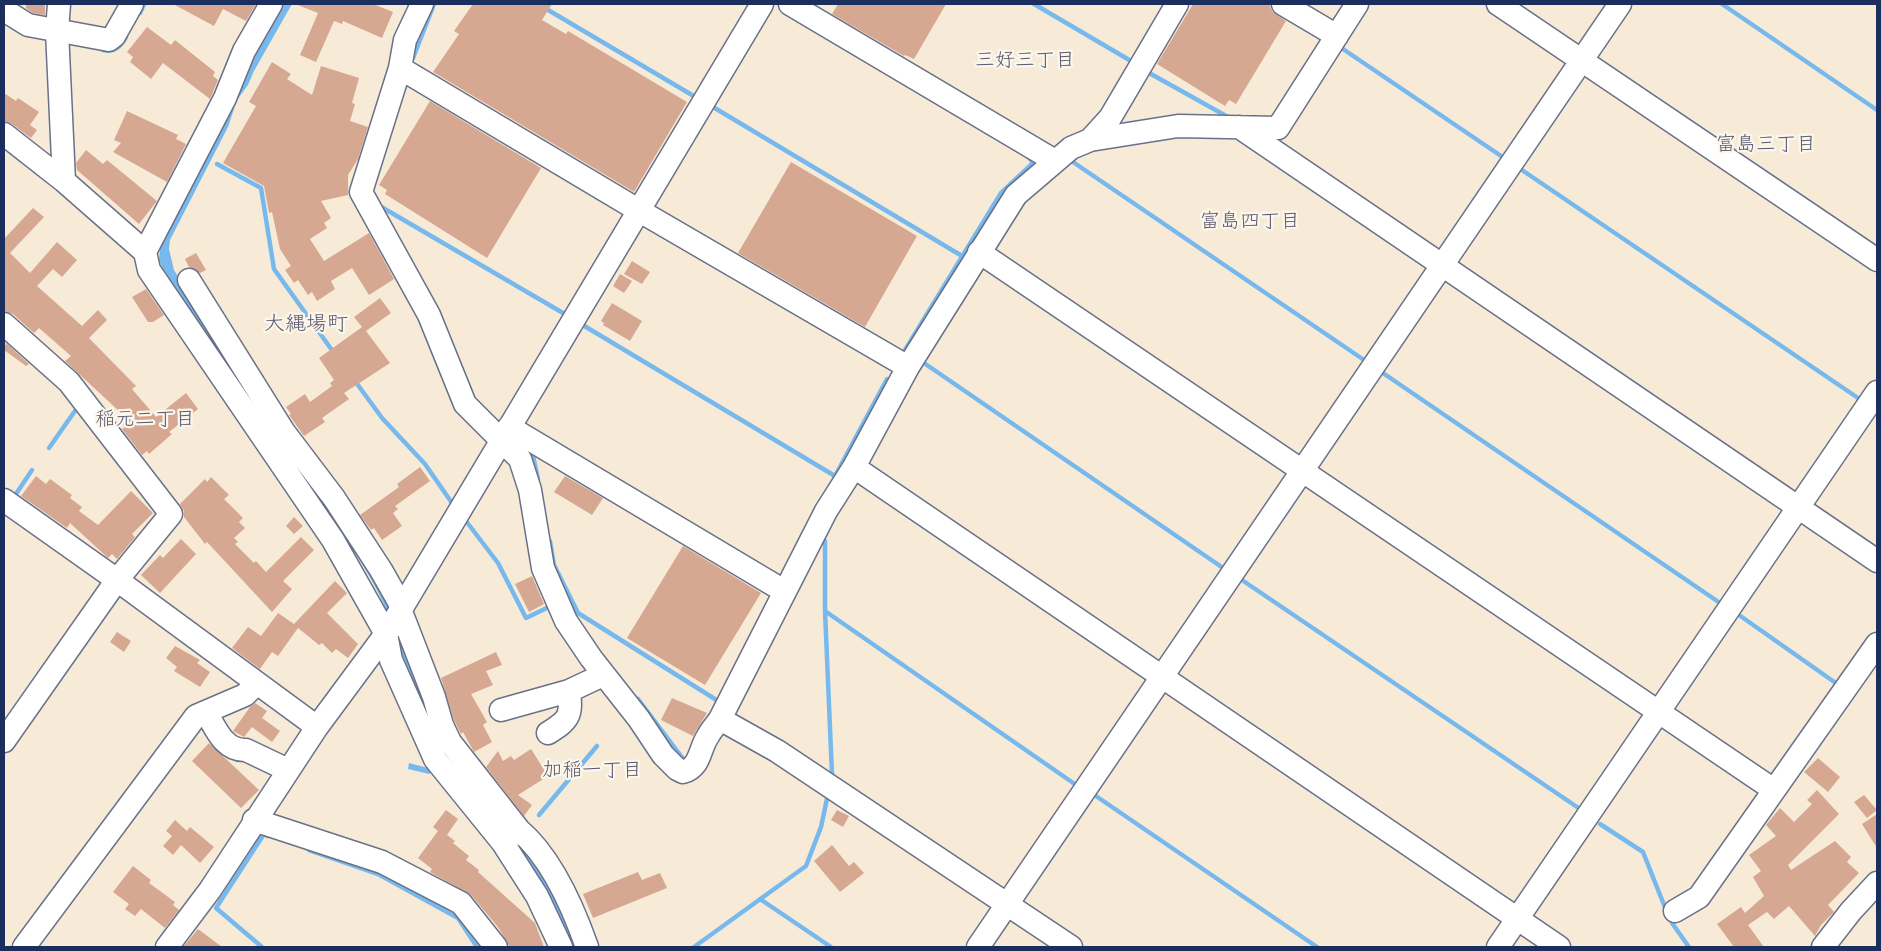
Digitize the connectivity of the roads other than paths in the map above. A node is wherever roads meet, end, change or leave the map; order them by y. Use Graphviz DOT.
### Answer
graph roads {
  1 [pos="58,4"];
  2 [pos="132,4"];
  3 [pos="271,4"];
  4 [pos="422,4"];
  5 [pos="762,4"];
  6 [pos="790,4"];
  7 [pos="1178,4"];
  8 [pos="1283,4"];
  9 [pos="1357,4"];
  10 [pos="1498,4"];
  11 [pos="1620,4"];
  12 [pos="4,10"];
  13 [pos="57,31"];
  14 [pos="1337,36"];
  15 [pos="1582,60"];
  16 [pos="400,68"];
  17 [pos="1239,127"];
  18 [pos="4,134"];
  19 [pos="1090,140"];
  20 [pos="1054,160"];
  21 [pos="64,181"];
  22 [pos="638,210"];
  23 [pos="145,252"];
  24 [pos="979,252"];
  25 [pos="1877,260"];
  26 [pos="1442,266"];
  27 [pos="189,280"];
  28 [pos="4,324"];
  29 [pos="908,367"];
  30 [pos="1877,392"];
  31 [pos="505,434"];
  32 [pos="854,466"];
  33 [pos="1302,471"];
  34 [pos="4,500"];
  35 [pos="1798,507"];
  36 [pos="1877,561"];
  37 [pos="117,580"];
  38 [pos="784,591"];
  39 [pos="401,609"];
  40 [pos="387,632"];
  41 [pos="1877,644"];
  42 [pos="603,675"];
  43 [pos="1162,677"];
  44 [pos="256,684"];
  45 [pos="569,691"];
  46 [pos="502,710"];
  47 [pos="206,712"];
  48 [pos="1659,713"];
  49 [pos="720,719"];
  50 [pos="316,727"];
  51 [pos="548,733"];
  52 [pos="4,741"];
  53 [pos="288,770"];
  54 [pos="1774,790"];
  55 [pos="254,820"];
  56 [pos="511,836"];
  57 [pos="1877,884"];
  58 [pos="1007,904"];
  59 [pos="1675,911"];
  60 [pos="1517,918"];
  61 [pos="24,947"];
  62 [pos="167,947"];
  63 [pos="496,947"];
  64 [pos="561,947"];
  65 [pos="587,947"];
  66 [pos="978,947"];
  67 [pos="1071,947"];
  68 [pos="1498,947"];
  69 [pos="1559,947"];
  70 [pos="1823,947"];
  1 -- 13 [label="street"];
  2 -- 13 [label="street"];
  3 -- 23 [label="street"];
  4 -- 16 [label="street"];
  5 -- 22 [label="street"];
  6 -- 20 [label="street"];
  7 -- 19 [label="street"];
  8 -- 14 [label="street"];
  9 -- 14 [label="street"];
  10 -- 15 [label="street"];
  11 -- 15 [label="street"];
  12 -- 13 [label="street"];
  13 -- 21 [label="street"];
  14 -- 17 [label="street"];
  15 -- 25 [label="street"];
  15 -- 26 [label="street"];
  16 -- 22 [label="street"];
  16 -- 31 [label="street"];
  17 -- 19 [label="street"];
  17 -- 26 [label="street"];
  18 -- 21 [label="street"];
  19 -- 20 [label="street"];
  20 -- 24 [label="street"];
  21 -- 23 [label="street"];
  22 -- 29 [label="street"];
  22 -- 31 [label="street"];
  23 -- 40 [label="street"];
  24 -- 29 [label="street"];
  24 -- 33 [label="street"];
  26 -- 33 [label="street"];
  26 -- 35 [label="street"];
  27 -- 39 [label="street"];
  28 -- 37 [label="street"];
  29 -- 32 [label="street"];
  30 -- 35 [label="street"];
  31 -- 38 [label="street"];
  31 -- 39 [label="street"];
  31 -- 42 [label="street"];
  32 -- 38 [label="street"];
  32 -- 43 [label="street"];
  33 -- 43 [label="street"];
  33 -- 48 [label="street"];
  34 -- 37 [label="street"];
  35 -- 36 [label="street"];
  35 -- 48 [label="street"];
  37 -- 44 [label="street"];
  37 -- 52 [label="street"];
  38 -- 49 [label="street"];
  39 -- 40 [label="street"];
  39 -- 56 [label="street"];
  40 -- 50 [label="street"];
  40 -- 56 [label="street"];
  41 -- 54 [label="street"];
  42 -- 45 [label="street"];
  42 -- 49 [label="street"];
  43 -- 58 [label="street"];
  43 -- 60 [label="street"];
  44 -- 47 [label="street"];
  44 -- 50 [label="street"];
  45 -- 46 [label="street"];
  45 -- 51 [label="street"];
  47 -- 53 [label="street"];
  47 -- 61 [label="street"];
  48 -- 54 [label="street"];
  48 -- 60 [label="street"];
  49 -- 58 [label="street"];
  50 -- 53 [label="street"];
  53 -- 55 [label="street"];
  54 -- 59 [label="street"];
  55 -- 62 [label="street"];
  55 -- 63 [label="street"];
  56 -- 64 [label="street"];
  56 -- 65 [label="street"];
  57 -- 70 [label="street"];
  58 -- 66 [label="street"];
  58 -- 67 [label="street"];
  60 -- 68 [label="street"];
  60 -- 69 [label="street"];
}
